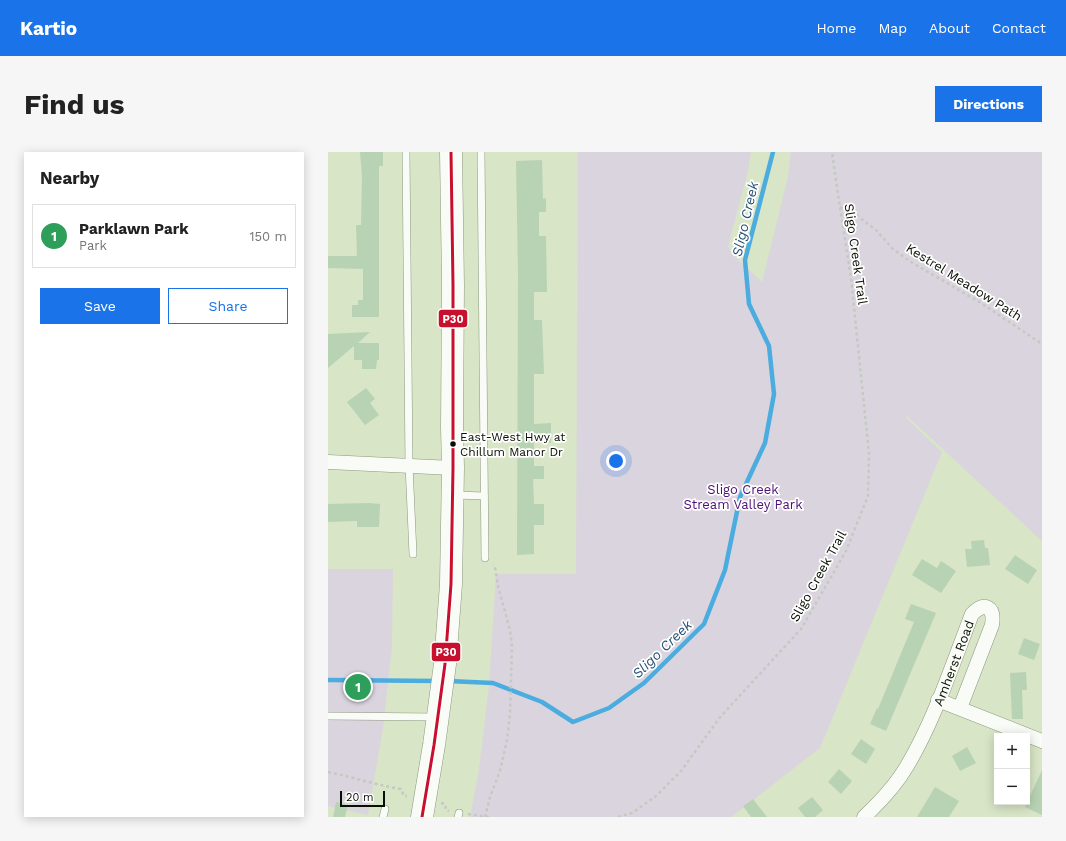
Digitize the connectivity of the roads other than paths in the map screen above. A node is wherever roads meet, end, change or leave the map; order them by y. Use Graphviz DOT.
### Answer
graph roads {
  1 [pos="406,152"];
  2 [pos="450,152"];
  3 [pos="481,152"];
  4 [pos="330,460"];
  5 [pos="409,465"];
  6 [pos="453,468"];
  7 [pos="452,495"];
  8 [pos="484,496"];
  9 [pos="413,554"];
  10 [pos="485,558"];
  11 [pos="938,700"];
  12 [pos="960,708"];
  13 [pos="439,712"];
  14 [pos="328,716"];
  15 [pos="1042,741"];
  16 [pos="385,809"];
  17 [pos="383,817"];
  18 [pos="422,817"];
  19 [pos="864,817"];
  1 -- 5 [label="lane"];
  2 -- 6 [label="main road"];
  3 -- 8 [label="lane"];
  4 -- 5 [label="street"];
  5 -- 6 [label="street"];
  5 -- 9 [label="lane"];
  6 -- 7 [label="main road"];
  7 -- 8 [label="lane"];
  7 -- 13 [label="main road"];
  8 -- 10 [label="lane"];
  11 -- 12 [label="street"];
  11 -- 12 [label="street, Amherst Road"];
  11 -- 19 [label="street, Amherst Road"];
  12 -- 15 [label="street"];
  13 -- 14 [label="lane"];
  13 -- 18 [label="main road"];
  16 -- 17 [label="lane"];
}
